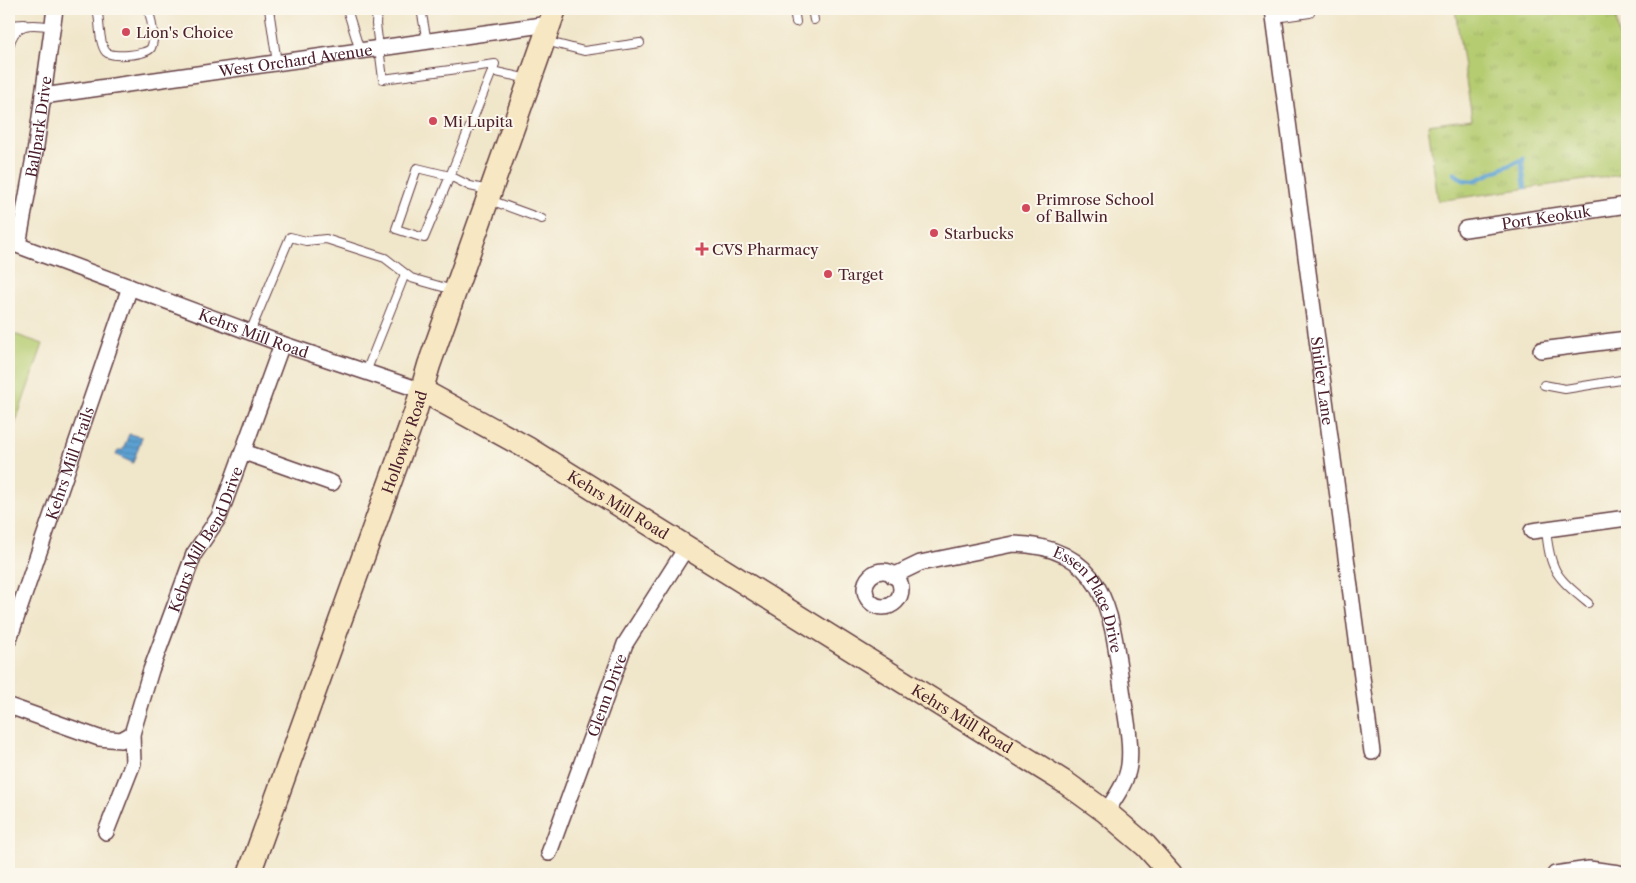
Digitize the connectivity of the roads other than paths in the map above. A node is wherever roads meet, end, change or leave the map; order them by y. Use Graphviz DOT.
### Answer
graph roads {
  1 [pos="55,9"];
  2 [pos="148,9"];
  3 [pos="269,9"];
  4 [pos="347,9"];
  5 [pos="377,9"];
  6 [pos="421,9"];
  7 [pos="794,9"];
  8 [pos="812,9"];
  9 [pos="1274,13"];
  10 [pos="1310,13"];
  11 [pos="98,14"];
  12 [pos="814,20"];
  13 [pos="796,22"];
  14 [pos="29,24"];
  15 [pos="9,25"];
  16 [pos="549,25"];
  17 [pos="52,27"];
  18 [pos="427,42"];
  19 [pos="640,43"];
  20 [pos="9,47"];
  21 [pos="380,49"];
  22 [pos="360,51"];
  23 [pos="277,63"];
  24 [pos="492,71"];
  25 [pos="530,80"];
  26 [pos="43,96"];
  27 [pos="450,176"];
  28 [pos="489,195"];
  29 [pos="1627,205"];
  30 [pos="542,219"];
  31 [pos="1466,229"];
  32 [pos="13,244"];
  33 [pos="405,274"];
  34 [pos="130,287"];
  35 [pos="455,290"];
  36 [pos="250,332"];
  37 [pos="1627,339"];
  38 [pos="282,344"];
  39 [pos="1541,350"];
  40 [pos="366,372"];
  41 [pos="1627,379"];
  42 [pos="1544,385"];
  43 [pos="423,391"];
  44 [pos="244,452"];
  45 [pos="332,484"];
  46 [pos="1627,518"];
  47 [pos="1539,530"];
  48 [pos="686,548"];
  49 [pos="893,576"];
  50 [pos="1588,603"];
  51 [pos="9,639"];
  52 [pos="9,706"];
  53 [pos="132,734"];
  54 [pos="1372,752"];
  55 [pos="1106,812"];
  56 [pos="106,832"];
  57 [pos="549,853"];
  58 [pos="1621,871"];
  59 [pos="249,874"];
  60 [pos="1171,874"];
  61 [pos="1555,874"];
  1 -- 17 [label="street, Ballpark Drive"];
  2 -- 11 [label="lane"];
  3 -- 23 [label="lane"];
  4 -- 22 [label="lane"];
  5 -- 21 [label="lane"];
  6 -- 18 [label="lane"];
  7 -- 13 [label="lane"];
  8 -- 12 [label="lane"];
  9 -- 10 [label="lane"];
  9 -- 54 [label="street, Shirley Lane"];
  14 -- 15 [label="lane"];
  14 -- 17 [label="lane"];
  14 -- 20 [label="lane"];
  16 -- 18 [label="street, West Orchard Avenue"];
  16 -- 19 [label="lane"];
  16 -- 25 [label="street, Holloway Road"];
  17 -- 26 [label="street, Ballpark Drive"];
  18 -- 21 [label="street, West Orchard Avenue"];
  21 -- 22 [label="street, West Orchard Avenue"];
  21 -- 24 [label="lane"];
  22 -- 23 [label="street, West Orchard Avenue"];
  23 -- 26 [label="street, West Orchard Avenue"];
  24 -- 25 [label="lane"];
  24 -- 27 [label="lane"];
  25 -- 28 [label="street, Holloway Road"];
  26 -- 32 [label="street, Ballpark Drive"];
  27 -- 27 [label="lane"];
  27 -- 28 [label="lane"];
  28 -- 30 [label="lane"];
  28 -- 35 [label="street, Holloway Road"];
  29 -- 31 [label="street, Port Keokuk"];
  32 -- 34 [label="street, Kehrs Mill Road"];
  33 -- 35 [label="lane"];
  33 -- 36 [label="lane"];
  33 -- 40 [label="lane"];
  34 -- 36 [label="street, Kehrs Mill Road"];
  34 -- 51 [label="street, Kehrs Mill Trails"];
  35 -- 43 [label="street, Holloway Road"];
  36 -- 38 [label="street, Kehrs Mill Road"];
  37 -- 39 [label="street"];
  38 -- 40 [label="street, Kehrs Mill Road"];
  38 -- 44 [label="street, Kehrs Mill Bend Drive"];
  40 -- 43 [label="street, Kehrs Mill Road"];
  41 -- 42 [label="lane"];
  43 -- 48 [label="street, Kehrs Mill Road"];
  43 -- 59 [label="street, Holloway Road"];
  44 -- 45 [label="street"];
  44 -- 53 [label="street, Kehrs Mill Bend Drive"];
  46 -- 47 [label="street"];
  47 -- 50 [label="lane"];
  48 -- 55 [label="street, Kehrs Mill Road"];
  48 -- 57 [label="street, Glenn Drive"];
  49 -- 55 [label="street, Essen Place Drive"];
  52 -- 53 [label="street"];
  53 -- 56 [label="street, Kehrs Mill Bend Drive"];
  55 -- 60 [label="street, Kehrs Mill Road"];
  58 -- 61 [label="street"];
}
